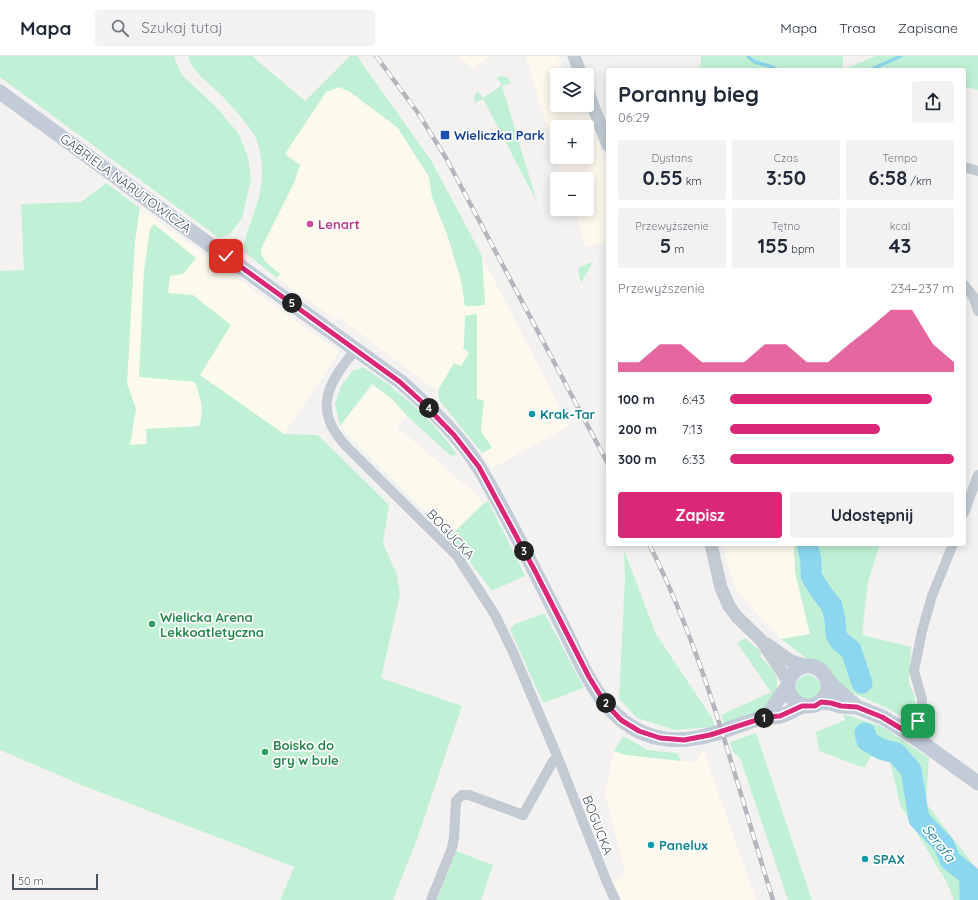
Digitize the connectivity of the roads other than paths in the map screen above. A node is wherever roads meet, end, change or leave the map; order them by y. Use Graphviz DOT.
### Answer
graph roads {
  1 [pos="574,56"];
  2 [pos="578,68"];
  3 [pos="0,92"];
  4 [pos="594,108"];
  5 [pos="606,139"];
  6 [pos="966,168"];
  7 [pos="978,171"];
  8 [pos="966,287"];
  9 [pos="975,296"];
  10 [pos="978,311"];
  11 [pos="355,350"];
  12 [pos="978,476"];
  13 [pos="966,508"];
  14 [pos="711,546"];
  15 [pos="952,546"];
  16 [pos="761,640"];
  17 [pos="807,666"];
  18 [pos="827,679"];
  19 [pos="788,684"];
  20 [pos="821,702"];
  21 [pos="802,706"];
  22 [pos="857,707"];
  23 [pos="766,717"];
  24 [pos="910,734"];
  25 [pos="558,758"];
  26 [pos="978,783"];
  27 [pos="431,900"];
  28 [pos="615,900"];
  1 -- 2 [label="street"];
  3 -- 11 [label="main road, GABRIELA NARUTOWICZA"];
  4 -- 5 [label="street"];
  6 -- 7 [label="street"];
  8 -- 9 [label="street"];
  9 -- 10 [label="street"];
  11 -- 23 [label="main road, GABRIELA NARUTOWICZA"];
  11 -- 25 [label="street, BOGUCKA"];
  12 -- 13 [label="street"];
  14 -- 16 [label="street"];
  15 -- 24 [label="street"];
  16 -- 17 [label="street"];
  16 -- 19 [label="street"];
  17 -- 18 [label="main road"];
  17 -- 19 [label="main road"];
  18 -- 20 [label="main road"];
  18 -- 22 [label="main road"];
  19 -- 21 [label="main road"];
  19 -- 23 [label="main road"];
  20 -- 21 [label="main road"];
  20 -- 22 [label="main road"];
  21 -- 23 [label="main road, GABRIELA NARUTOWICZA"];
  22 -- 24 [label="main road"];
  24 -- 26 [label="main road"];
  25 -- 27 [label="street"];
  25 -- 28 [label="street, BOGUCKA"];
}
